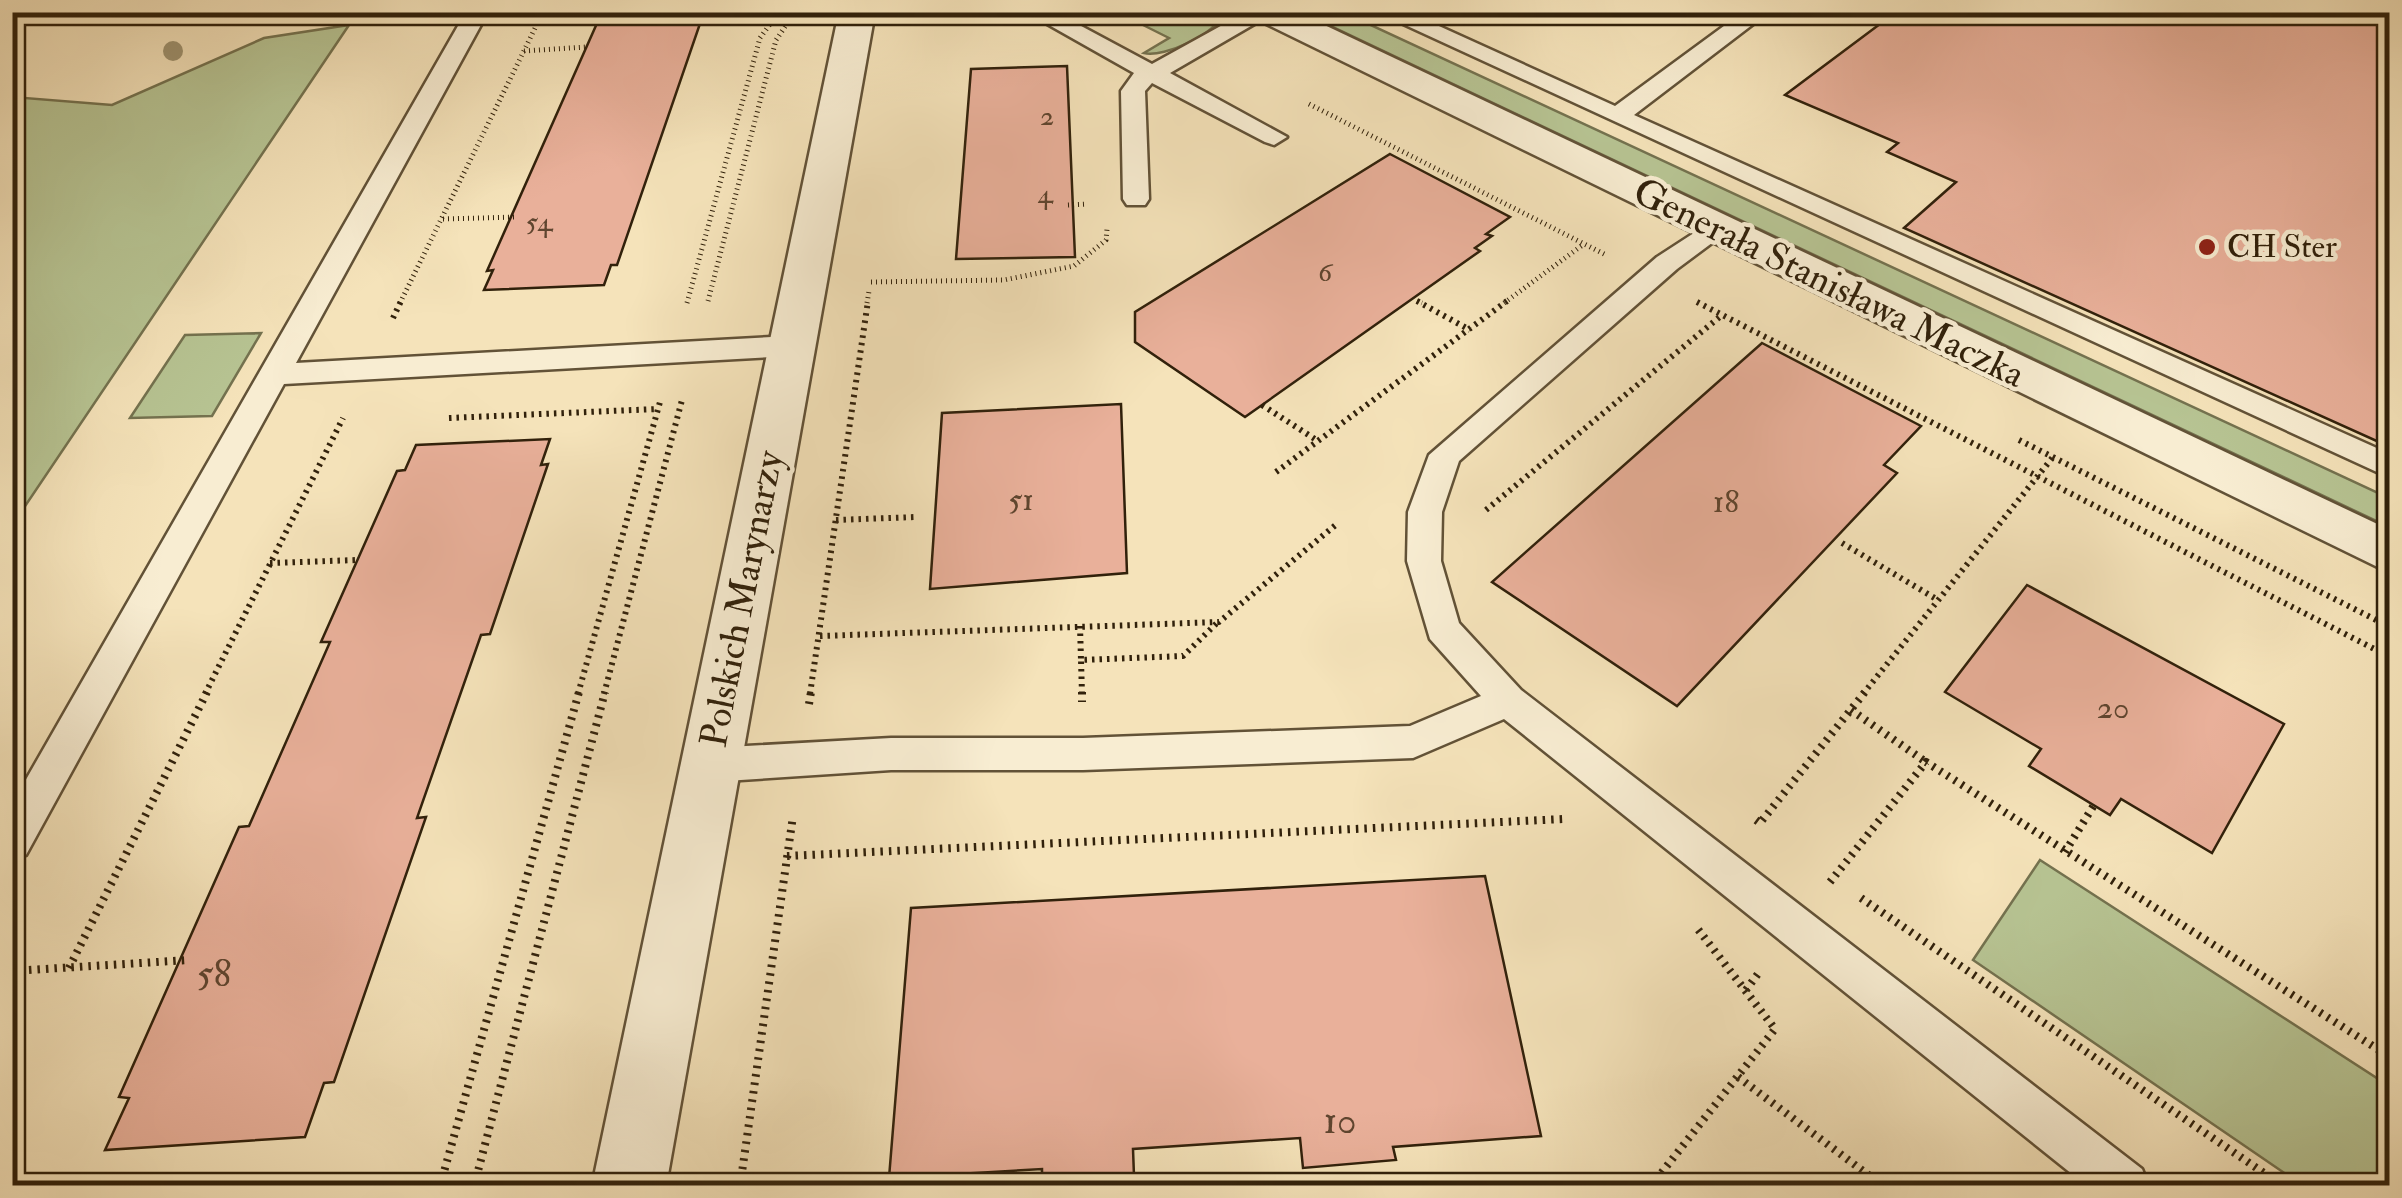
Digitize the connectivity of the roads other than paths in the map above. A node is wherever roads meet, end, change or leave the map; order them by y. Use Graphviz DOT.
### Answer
graph roads {
  1 [pos="478,12"];
  2 [pos="857,12"];
  3 [pos="1036,12"];
  4 [pos="1266,12"];
  5 [pos="1388,12"];
  6 [pos="1758,12"];
  7 [pos="1152,73"];
  8 [pos="1617,116"];
  9 [pos="1274,137"];
  10 [pos="1136,199"];
  11 [pos="1714,228"];
  12 [pos="792,346"];
  13 [pos="276,374"];
  14 [pos="2390,467"];
  15 [pos="2390,553"];
  16 [pos="1508,702"];
  17 [pos="710,764"];
  18 [pos="12,842"];
  19 [pos="629,1186"];
  20 [pos="2125,1186"];
  1 -- 13 [label="lane"];
  2 -- 12 [label="street, Polskich Marynarzy"];
  3 -- 7 [label="lane"];
  4 -- 7 [label="lane"];
  4 -- 11 [label="street, Generała Stanisława Maczka"];
  5 -- 8 [label="lane"];
  6 -- 8 [label="lane"];
  7 -- 9 [label="lane"];
  7 -- 10 [label="lane"];
  8 -- 14 [label="lane"];
  11 -- 15 [label="street, Generała Stanisława Maczka"];
  11 -- 16 [label="lane"];
  12 -- 13 [label="lane"];
  12 -- 17 [label="street, Polskich Marynarzy"];
  13 -- 18 [label="lane"];
  16 -- 17 [label="lane"];
  16 -- 20 [label="lane"];
  17 -- 19 [label="street, Polskich Marynarzy"];
}
